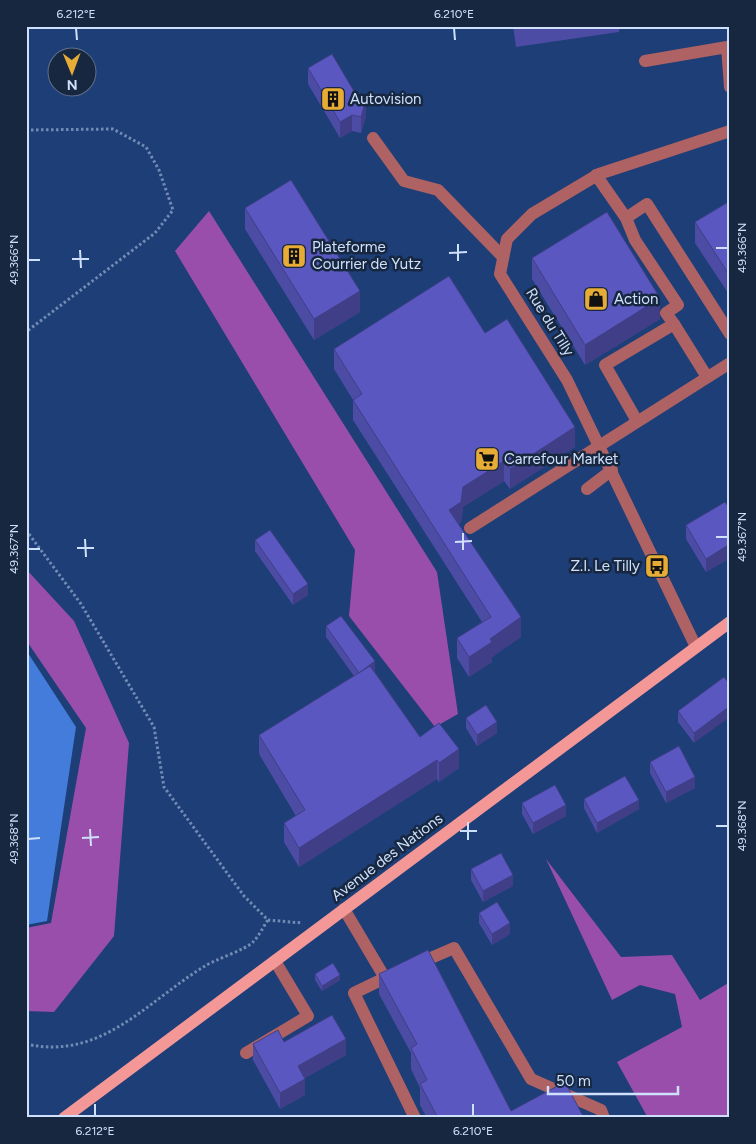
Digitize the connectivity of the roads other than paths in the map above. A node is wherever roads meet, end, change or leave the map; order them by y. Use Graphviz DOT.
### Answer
graph roads {
  1 [pos="645,61"];
  2 [pos="730,87"];
  3 [pos="730,131"];
  4 [pos="374,138"];
  5 [pos="596,175"];
  6 [pos="626,218"];
  7 [pos="504,258"];
  8 [pos="674,324"];
  9 [pos="730,334"];
  10 [pos="730,363"];
  11 [pos="707,377"];
  12 [pos="637,421"];
  13 [pos="599,445"];
  14 [pos="612,470"];
  15 [pos="587,489"];
  16 [pos="470,528"];
  17 [pos="730,622"];
  18 [pos="696,647"];
  19 [pos="344,909"];
  20 [pos="274,961"];
  21 [pos="393,974"];
  22 [pos="246,1053"];
  23 [pos="64,1118"];
  24 [pos="415,1118"];
  25 [pos="604,1118"];
  1 -- 2 [label="street"];
  3 -- 5 [label="street, Rue du Tilly"];
  4 -- 7 [label="street"];
  5 -- 6 [label="street"];
  5 -- 7 [label="street, Rue du Tilly"];
  6 -- 8 [label="street"];
  6 -- 9 [label="street"];
  7 -- 13 [label="street, Rue du Tilly"];
  8 -- 11 [label="street"];
  8 -- 12 [label="street"];
  10 -- 11 [label="street"];
  11 -- 12 [label="street"];
  12 -- 13 [label="street"];
  13 -- 14 [label="street, Rue du Tilly"];
  13 -- 16 [label="street"];
  14 -- 15 [label="street"];
  14 -- 18 [label="street, Rue du Tilly"];
  17 -- 18 [label="main road, Avenue des Nations"];
  18 -- 19 [label="main road, Avenue des Nations"];
  19 -- 20 [label="main road, Avenue des Nations"];
  19 -- 21 [label="street"];
  20 -- 22 [label="street"];
  20 -- 23 [label="main road, Avenue des Nations"];
  21 -- 24 [label="street"];
  21 -- 25 [label="street"];
}
